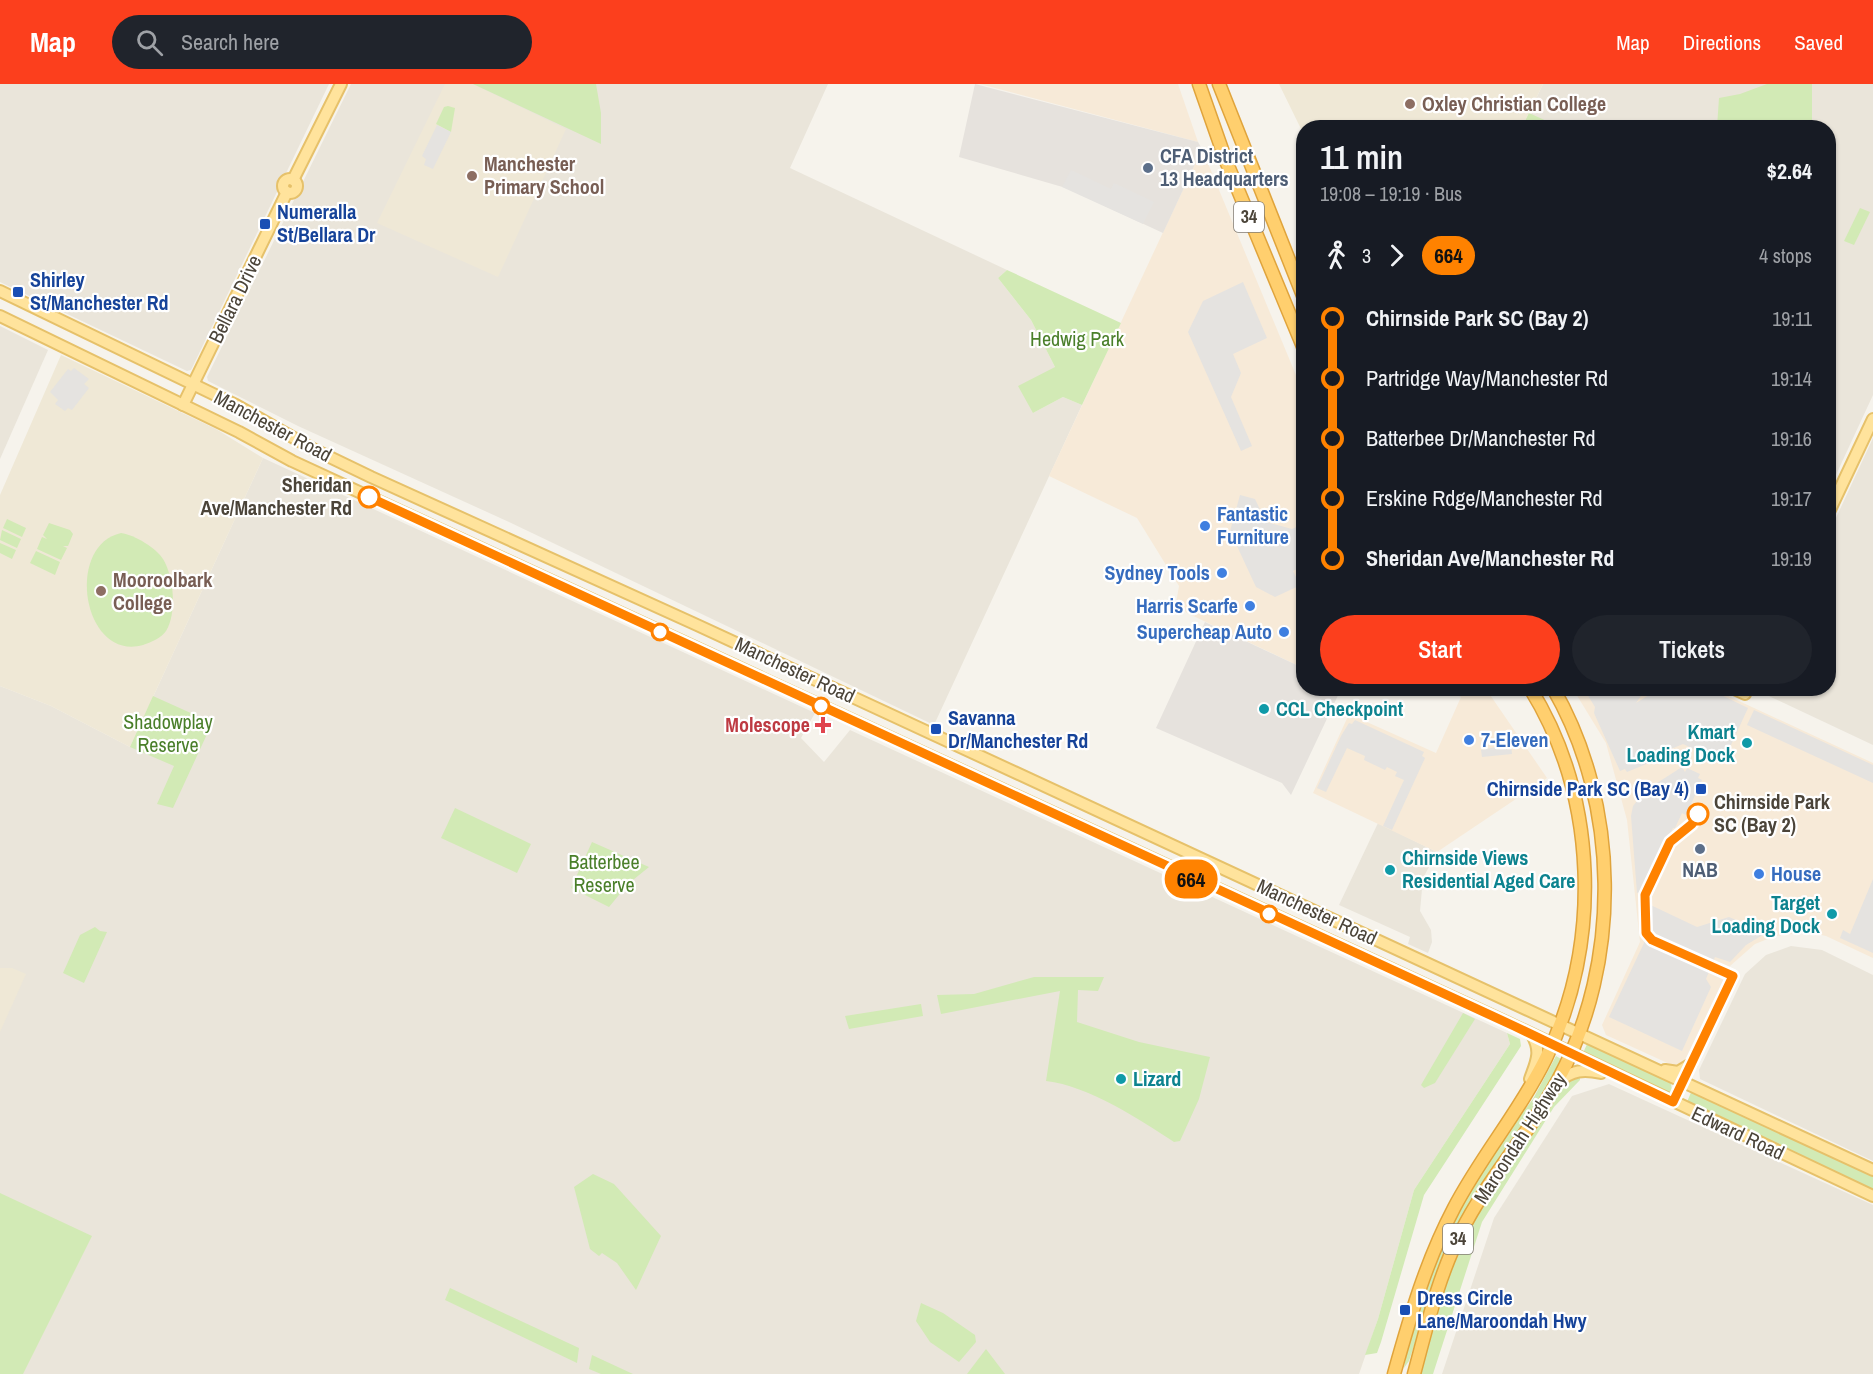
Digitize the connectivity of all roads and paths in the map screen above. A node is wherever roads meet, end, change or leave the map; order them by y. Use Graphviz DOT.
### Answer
graph roads {
  1 [pos="341,84"];
  2 [pos="1199,84"];
  3 [pos="1219,84"];
  4 [pos="1296,278"];
  5 [pos="0,291"];
  6 [pos="0,316"];
  7 [pos="1296,330"];
  8 [pos="193,384"];
  9 [pos="183,405"];
  10 [pos="1873,419"];
  11 [pos="1836,497"];
  12 [pos="499,534"];
  13 [pos="489,553"];
  14 [pos="1534,696"];
  15 [pos="1558,696"];
  16 [pos="851,697"];
  17 [pos="846,717"];
  18 [pos="1006,768"];
  19 [pos="998,788"];
  20 [pos="1422,961"];
  21 [pos="1414,980"];
  22 [pos="1561,1024"];
  23 [pos="1579,1032"];
  24 [pos="1532,1035"];
  25 [pos="1552,1045"];
  26 [pos="1622,1054"];
  27 [pos="1571,1055"];
  28 [pos="1691,1064"];
  29 [pos="1619,1078"];
  30 [pos="1557,1082"];
  31 [pos="1683,1082"];
  32 [pos="1523,1099"];
  33 [pos="1673,1102"];
  34 [pos="1873,1170"];
  35 [pos="1873,1196"];
  36 [pos="1394,1374"];
  37 [pos="1414,1374"];
  1 -- 8 [label="main road, Bellara Drive"];
  2 -- 7 [label="highway, 34"];
  3 -- 4 [label="highway, 34"];
  5 -- 8 [label="main road, Manchester Road"];
  6 -- 9 [label="main road, Manchester Road"];
  8 -- 9 [label="main road, Bellara Drive"];
  8 -- 12 [label="main road, Manchester Road"];
  9 -- 13 [label="main road, Manchester Road"];
  10 -- 11 [label="main road"];
  12 -- 13 [label="main road"];
  12 -- 16 [label="main road, Manchester Road"];
  13 -- 17 [label="main road, Manchester Road"];
  14 -- 22 [label="highway, Maroondah Highway / 34"];
  15 -- 23 [label="highway, Maroondah Highway / 34"];
  16 -- 17 [label="main road"];
  16 -- 18 [label="main road, Manchester Road"];
  17 -- 19 [label="main road, Manchester Road"];
  18 -- 19 [label="main road"];
  18 -- 20 [label="main road, Manchester Road"];
  19 -- 21 [label="main road, Manchester Road"];
  20 -- 21 [label="main road"];
  20 -- 22 [label="main road, Manchester Road"];
  21 -- 24 [label="main road, Manchester Road"];
  22 -- 23 [label="main road, Manchester Road"];
  22 -- 25 [label="highway, Maroondah Highway / 34"];
  23 -- 26 [label="main road, Edward Road"];
  23 -- 27 [label="highway, Maroondah Highway / 34"];
  24 -- 25 [label="main road, Manchester Road"];
  24 -- 32 [label="main road"];
  25 -- 27 [label="main road, Manchester Road"];
  25 -- 32 [label="highway, Maroondah Highway / 34"];
  26 -- 28 [label="main road"];
  26 -- 31 [label="main road, Edward Road"];
  27 -- 29 [label="main road, Edward Road"];
  27 -- 30 [label="highway, Maroondah Highway / 34"];
  29 -- 30 [label="main road"];
  29 -- 33 [label="main road, Edward Road"];
  30 -- 37 [label="highway, Maroondah Highway / 34"];
  31 -- 33 [label="main road"];
  31 -- 34 [label="main road, Edward Road"];
  32 -- 36 [label="highway, Maroondah Highway / 34"];
  33 -- 35 [label="main road, Edward Road"];
}
